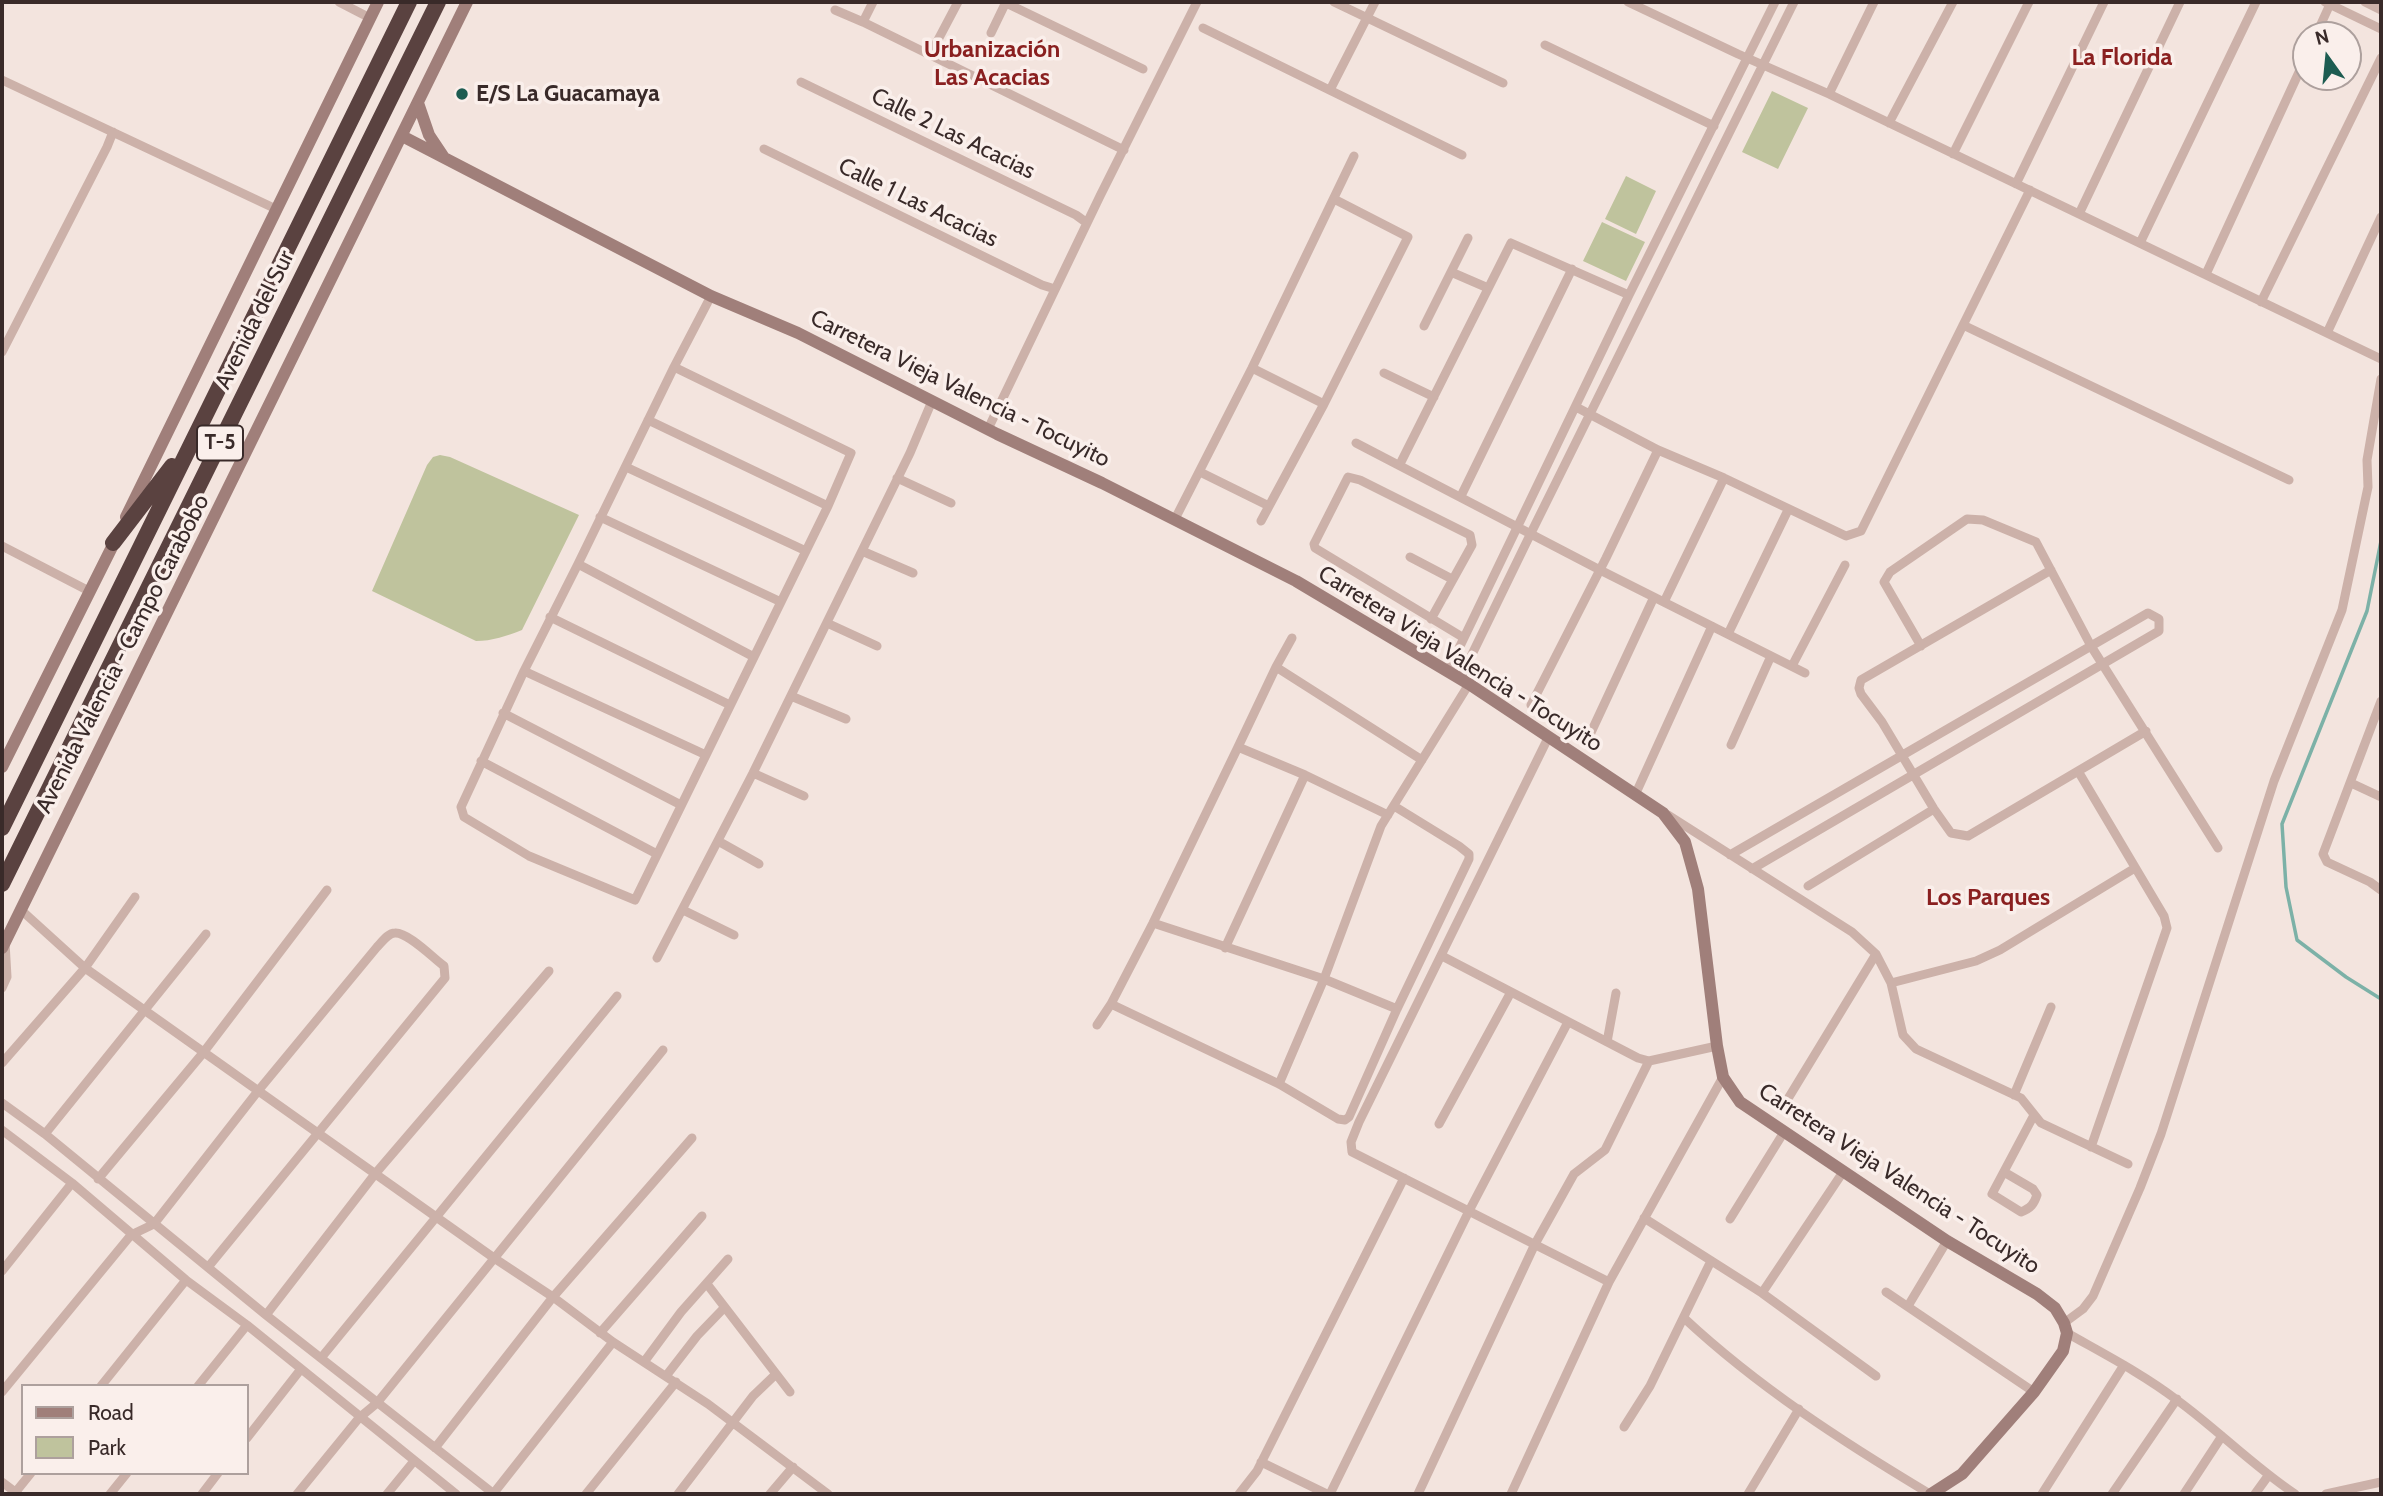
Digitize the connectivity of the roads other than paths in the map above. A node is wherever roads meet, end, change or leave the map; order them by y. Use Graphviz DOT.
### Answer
graph roads {
  1 [pos="339,2"];
  2 [pos="378,2"];
  3 [pos="409,2"];
  4 [pos="438,2"];
  5 [pos="467,2"];
  6 [pos="873,2"];
  7 [pos="958,2"];
  8 [pos="1197,2"];
  9 [pos="1334,2"];
  10 [pos="1376,2"];
  11 [pos="1628,2"];
  12 [pos="1775,2"];
  13 [pos="1794,2"];
  14 [pos="1874,2"];
  15 [pos="1953,2"];
  16 [pos="2029,2"];
  17 [pos="2104,2"];
  18 [pos="2180,2"];
  19 [pos="2256,2"];
  20 [pos="2365,2"];
  21 [pos="1006,3"];
  22 [pos="2329,3"];
  23 [pos="835,10"];
  24 [pos="2381,10"];
  25 [pos="370,18"];
  26 [pos="1367,18"];
  27 [pos="2322,21"];
  28 [pos="863,22"];
  29 [pos="1203,28"];
  30 [pos="2381,29"];
  31 [pos="991,33"];
  32 [pos="1545,45"];
  33 [pos="930,55"];
  34 [pos="1747,58"];
  35 [pos="2381,58"];
  36 [pos="1763,65"];
  37 [pos="1143,69"];
  38 [pos="2,80"];
  39 [pos="801,82"];
  40 [pos="1503,83"];
  41 [pos="2292,87"];
  42 [pos="1330,90"];
  43 [pos="1829,94"];
  44 [pos="418,103"];
  45 [pos="1889,123"];
  46 [pos="1714,126"];
  47 [pos="113,132"];
  48 [pos="402,136"];
  49 [pos="764,149"];
  50 [pos="1124,150"];
  51 [pos="1954,154"];
  52 [pos="1462,155"];
  53 [pos="1354,156"];
  54 [pos="444,157"];
  55 [pos="2016,184"];
  56 [pos="2030,190"];
  57 [pos="1334,199"];
  58 [pos="276,209"];
  59 [pos="2079,214"];
  60 [pos="2381,217"];
  61 [pos="1087,223"];
  62 [pos="1468,238"];
  63 [pos="2140,243"];
  64 [pos="1572,269"];
  65 [pos="1451,272"];
  66 [pos="2206,274"];
  67 [pos="1488,288"];
  68 [pos="1055,289"];
  69 [pos="1629,295"];
  70 [pos="712,296"];
  71 [pos="2261,302"];
  72 [pos="1963,325"];
  73 [pos="1424,326"];
  74 [pos="2327,332"];
  75 [pos="2,352"];
  76 [pos="2381,359"];
  77 [pos="674,367"];
  78 [pos="1252,368"];
  79 [pos="1384,373"];
  80 [pos="2381,379"];
  81 [pos="1434,397"];
  82 [pos="932,401"];
  83 [pos="1324,404"];
  84 [pos="1576,407"];
  85 [pos="1590,414"];
  86 [pos="648,420"];
  87 [pos="988,429"];
  88 [pos="195,437"];
  89 [pos="1356,443"];
  90 [pos="1658,450"];
  91 [pos="1400,464"];
  92 [pos="626,467"];
  93 [pos="1200,472"];
  94 [pos="897,478"];
  95 [pos="1724,478"];
  96 [pos="2289,480"];
  97 [pos="1461,496"];
  98 [pos="951,503"];
  99 [pos="828,506"];
  100 [pos="1269,506"];
  101 [pos="1788,510"];
  102 [pos="600,517"];
  103 [pos="1175,519"];
  104 [pos="1261,521"];
  105 [pos="1518,526"];
  106 [pos="1531,533"];
  107 [pos="113,544"];
  108 [pos="2,546"];
  109 [pos="806,551"];
  110 [pos="862,551"];
  111 [pos="1410,557"];
  112 [pos="578,564"];
  113 [pos="1845,565"];
  114 [pos="1600,570"];
  115 [pos="2051,570"];
  116 [pos="913,573"];
  117 [pos="1452,579"];
  118 [pos="89,591"];
  119 [pos="1654,597"];
  120 [pos="781,602"];
  121 [pos="1664,602"];
  122 [pos="550,617"];
  123 [pos="1431,619"];
  124 [pos="827,623"];
  125 [pos="1712,626"];
  126 [pos="1728,634"];
  127 [pos="1292,638"];
  128 [pos="1464,638"];
  129 [pos="877,646"];
  130 [pos="1921,646"];
  131 [pos="2091,646"];
  132 [pos="1771,656"];
  133 [pos="754,657"];
  134 [pos="2103,664"];
  135 [pos="1792,666"];
  136 [pos="1276,667"];
  137 [pos="524,671"];
  138 [pos="1448,671"];
  139 [pos="1805,673"];
  140 [pos="1465,682"];
  141 [pos="791,696"];
  142 [pos="2381,701"];
  143 [pos="730,705"];
  144 [pos="1531,705"];
  145 [pos="503,713"];
  146 [pos="846,719"];
  147 [pos="2146,731"];
  148 [pos="1548,738"];
  149 [pos="1587,741"];
  150 [pos="1731,745"];
  151 [pos="1238,747"];
  152 [pos="706,755"];
  153 [pos="1902,755"];
  154 [pos="1422,760"];
  155 [pos="481,761"];
  156 [pos="2,767"];
  157 [pos="2078,771"];
  158 [pos="753,773"];
  159 [pos="1305,775"];
  160 [pos="1914,775"];
  161 [pos="2351,783"];
  162 [pos="1636,793"];
  163 [pos="804,796"];
  164 [pos="2381,797"];
  165 [pos="681,805"];
  166 [pos="1394,806"];
  167 [pos="1934,809"];
  168 [pos="1663,813"];
  169 [pos="1388,815"];
  170 [pos="2,828"];
  171 [pos="718,841"];
  172 [pos="2218,848"];
  173 [pos="657,854"];
  174 [pos="1730,855"];
  175 [pos="759,864"];
  176 [pos="2135,868"];
  177 [pos="1752,869"];
  178 [pos="2,884"];
  179 [pos="1808,886"];
  180 [pos="327,890"];
  181 [pos="2381,890"];
  182 [pos="135,897"];
  183 [pos="20,909"];
  184 [pos="683,910"];
  185 [pos="1153,923"];
  186 [pos="206,934"];
  187 [pos="734,936"];
  188 [pos="4,944"];
  189 [pos="1225,948"];
  190 [pos="1876,954"];
  191 [pos="1441,956"];
  192 [pos="657,958"];
  193 [pos="85,968"];
  194 [pos="549,971"];
  195 [pos="1324,979"];
  196 [pos="1891,983"];
  197 [pos="2,988"];
  198 [pos="1511,992"];
  199 [pos="1616,993"];
  200 [pos="617,996"];
  201 [pos="1111,1004"];
  202 [pos="2051,1007"];
  203 [pos="1397,1009"];
  204 [pos="143,1011"];
  205 [pos="1568,1022"];
  206 [pos="1097,1025"];
  207 [pos="1607,1042"];
  208 [pos="1717,1046"];
  209 [pos="663,1050"];
  210 [pos="203,1053"];
  211 [pos="1649,1061"];
  212 [pos="2,1063"];
  213 [pos="1723,1077"];
  214 [pos="1279,1084"];
  215 [pos="258,1091"];
  216 [pos="2014,1095"];
  217 [pos="1789,1097"];
  218 [pos="2,1103"];
  219 [pos="2034,1115"];
  220 [pos="1439,1124"];
  221 [pos="2,1130"];
  222 [pos="1784,1132"];
  223 [pos="316,1133"];
  224 [pos="45,1134"];
  225 [pos="692,1138"];
  226 [pos="2091,1147"];
  227 [pos="2128,1164"];
  228 [pos="1843,1172"];
  229 [pos="2004,1172"];
  230 [pos="374,1174"];
  231 [pos="1404,1178"];
  232 [pos="98,1179"];
  233 [pos="72,1183"];
  234 [pos="1469,1211"];
  235 [pos="702,1216"];
  236 [pos="436,1218"];
  237 [pos="1644,1218"];
  238 [pos="1730,1219"];
  239 [pos="154,1224"];
  240 [pos="131,1234"];
  241 [pos="1947,1241"];
  242 [pos="1535,1244"];
  243 [pos="494,1258"];
  244 [pos="728,1259"];
  245 [pos="1711,1261"];
  246 [pos="209,1266"];
  247 [pos="2,1271"];
  248 [pos="186,1280"];
  249 [pos="1609,1282"];
  250 [pos="707,1284"];
  251 [pos="1886,1292"];
  252 [pos="1762,1293"];
  253 [pos="553,1297"];
  254 [pos="1908,1306"];
  255 [pos="724,1308"];
  256 [pos="266,1315"];
  257 [pos="1684,1318"];
  258 [pos="247,1325"];
  259 [pos="2065,1328"];
  260 [pos="600,1333"];
  261 [pos="613,1342"];
  262 [pos="321,1358"];
  263 [pos="644,1362"];
  264 [pos="2124,1365"];
  265 [pos="301,1369"];
  266 [pos="776,1374"];
  267 [pos="666,1376"];
  268 [pos="1876,1376"];
  269 [pos="676,1382"];
  270 [pos="103,1384"];
  271 [pos="200,1384"];
  272 [pos="2,1392"];
  273 [pos="790,1392"];
  274 [pos="2034,1392"];
  275 [pos="2177,1399"];
  276 [pos="377,1404"];
  277 [pos="1799,1409"];
  278 [pos="359,1418"];
  279 [pos="734,1423"];
  280 [pos="1624,1427"];
  281 [pos="2222,1436"];
  282 [pos="248,1437"];
  283 [pos="435,1448"];
  284 [pos="414,1461"];
  285 [pos="1261,1462"];
  286 [pos="793,1467"];
  287 [pos="30,1475"];
  288 [pos="125,1475"];
  289 [pos="216,1475"];
  290 [pos="2268,1476"];
  291 [pos="2,1482"];
  292 [pos="2381,1482"];
  293 [pos="16,1494"];
  294 [pos="110,1494"];
  295 [pos="202,1494"];
  296 [pos="297,1494"];
  297 [pos="387,1494"];
  298 [pos="456,1494"];
  299 [pos="494,1494"];
  300 [pos="586,1494"];
  301 [pos="678,1494"];
  302 [pos="770,1494"];
  303 [pos="828,1494"];
  304 [pos="1240,1494"];
  305 [pos="1328,1494"];
  306 [pos="1418,1494"];
  307 [pos="1511,1494"];
  308 [pos="1748,1494"];
  309 [pos="1930,1494"];
  310 [pos="2042,1494"];
  311 [pos="2112,1494"];
  312 [pos="2184,1494"];
  313 [pos="2255,1494"];
  314 [pos="2295,1494"];
  315 [pos="2326,1494"];
  1 -- 25 [label="street"];
  2 -- 25 [label="street, T-5"];
  3 -- 88 [label="highway, Avenida del Sur / T-5"];
  4 -- 178 [label="highway, Avenida del Sur / T-5"];
  5 -- 44 [label="street, Avenida Valencia - Campo Carabobo"];
  6 -- 28 [label="street"];
  7 -- 33 [label="street"];
  8 -- 50 [label="street"];
  9 -- 26 [label="street"];
  10 -- 26 [label="street"];
  11 -- 34 [label="street"];
  12 -- 34 [label="street"];
  13 -- 36 [label="street"];
  14 -- 43 [label="street"];
  15 -- 45 [label="street"];
  16 -- 51 [label="street"];
  17 -- 55 [label="street"];
  18 -- 59 [label="street"];
  19 -- 63 [label="street"];
  20 -- 24 [label="street"];
  21 -- 31 [label="street"];
  21 -- 37 [label="street"];
  22 -- 27 [label="street"];
  22 -- 30 [label="street"];
  23 -- 28 [label="street"];
  25 -- 58 [label="street, T-5"];
  26 -- 40 [label="street"];
  26 -- 42 [label="street"];
  28 -- 33 [label="street"];
  29 -- 42 [label="street"];
  32 -- 46 [label="street"];
  33 -- 50 [label="street"];
  34 -- 36 [label="street"];
  34 -- 46 [label="street"];
  35 -- 71 [label="street"];
  36 -- 43 [label="street"];
  36 -- 85 [label="street"];
  38 -- 47 [label="street"];
  39 -- 61 [label="street, Calle 2 Las Acacias"];
  41 -- 66 [label="street"];
  42 -- 52 [label="street"];
  43 -- 45 [label="street"];
  44 -- 48 [label="street, Avenida Valencia - Campo Carabobo"];
  44 -- 54 [label="street"];
  45 -- 51 [label="street"];
  46 -- 69 [label="street"];
  47 -- 58 [label="street"];
  47 -- 75 [label="street"];
  48 -- 54 [label="street, Carretera Vieja Valencia - Tocuyito"];
  48 -- 183 [label="street, Avenida Valencia - Campo Carabobo"];
  49 -- 68 [label="street, Calle 1 Las Acacias"];
  50 -- 61 [label="street"];
  51 -- 55 [label="street"];
  53 -- 57 [label="street"];
  54 -- 70 [label="street, Carretera Vieja Valencia - Tocuyito"];
  55 -- 56 [label="street"];
  56 -- 59 [label="street"];
  56 -- 72 [label="street"];
  57 -- 78 [label="street"];
  57 -- 83 [label="street"];
  58 -- 107 [label="street, T-5"];
  59 -- 63 [label="street"];
  60 -- 74 [label="street"];
  61 -- 68 [label="street"];
  62 -- 65 [label="street"];
  63 -- 66 [label="street"];
  64 -- 67 [label="street"];
  64 -- 69 [label="street"];
  64 -- 97 [label="street"];
  65 -- 67 [label="street"];
  65 -- 73 [label="street"];
  66 -- 71 [label="street"];
  67 -- 81 [label="street"];
  68 -- 87 [label="street"];
  69 -- 84 [label="street"];
  70 -- 77 [label="street"];
  70 -- 82 [label="street, Carretera Vieja Valencia - Tocuyito"];
  71 -- 74 [label="street"];
  72 -- 96 [label="street"];
  72 -- 101 [label="street"];
  74 -- 76 [label="street"];
  77 -- 86 [label="street"];
  77 -- 99 [label="street"];
  78 -- 83 [label="street"];
  78 -- 93 [label="street"];
  79 -- 81 [label="street"];
  80 -- 259 [label="street"];
  81 -- 91 [label="street"];
  82 -- 87 [label="street, Carretera Vieja Valencia - Tocuyito"];
  82 -- 94 [label="street"];
  83 -- 100 [label="street"];
  84 -- 85 [label="street"];
  84 -- 105 [label="street"];
  85 -- 90 [label="street"];
  85 -- 106 [label="street"];
  86 -- 92 [label="street"];
  86 -- 99 [label="street"];
  87 -- 103 [label="street, Carretera Vieja Valencia - Tocuyito"];
  88 -- 107 [label="highway"];
  88 -- 170 [label="highway, Avenida del Sur / T-5"];
  89 -- 91 [label="street"];
  90 -- 95 [label="street"];
  90 -- 114 [label="street"];
  91 -- 97 [label="street"];
  92 -- 102 [label="street"];
  92 -- 109 [label="street"];
  93 -- 100 [label="street"];
  93 -- 103 [label="street"];
  94 -- 98 [label="street"];
  94 -- 110 [label="street"];
  95 -- 101 [label="street"];
  95 -- 121 [label="street"];
  97 -- 105 [label="street"];
  99 -- 109 [label="street"];
  100 -- 104 [label="street"];
  101 -- 126 [label="street"];
  102 -- 112 [label="street"];
  102 -- 120 [label="street"];
  103 -- 138 [label="street, Carretera Vieja Valencia - Tocuyito"];
  105 -- 106 [label="street"];
  105 -- 128 [label="street"];
  106 -- 114 [label="street"];
  106 -- 140 [label="street"];
  107 -- 118 [label="street, T-5"];
  108 -- 118 [label="street"];
  109 -- 120 [label="street"];
  110 -- 116 [label="street"];
  110 -- 124 [label="street"];
  111 -- 117 [label="street"];
  112 -- 122 [label="street"];
  112 -- 133 [label="street"];
  113 -- 135 [label="street"];
  114 -- 119 [label="street"];
  114 -- 144 [label="street"];
  115 -- 130 [label="street"];
  115 -- 130 [label="street"];
  115 -- 131 [label="street"];
  117 -- 123 [label="street"];
  117 -- 123 [label="street"];
  118 -- 156 [label="street, T-5"];
  119 -- 121 [label="street"];
  119 -- 149 [label="street"];
  120 -- 133 [label="street"];
  121 -- 125 [label="street"];
  122 -- 137 [label="street"];
  122 -- 143 [label="street"];
  123 -- 128 [label="street"];
  124 -- 129 [label="street"];
  124 -- 141 [label="street"];
  125 -- 126 [label="street"];
  125 -- 162 [label="street"];
  126 -- 132 [label="street"];
  127 -- 136 [label="street"];
  128 -- 138 [label="street"];
  130 -- 153 [label="street"];
  131 -- 134 [label="street"];
  131 -- 134 [label="street"];
  131 -- 153 [label="street"];
  132 -- 135 [label="street"];
  132 -- 150 [label="street"];
  133 -- 143 [label="street"];
  134 -- 147 [label="street"];
  134 -- 160 [label="street"];
  135 -- 139 [label="street"];
  136 -- 151 [label="street"];
  136 -- 154 [label="street"];
  137 -- 145 [label="street"];
  137 -- 152 [label="street"];
  138 -- 140 [label="street, Carretera Vieja Valencia - Tocuyito"];
  140 -- 148 [label="street, Carretera Vieja Valencia - Tocuyito"];
  140 -- 154 [label="street"];
  141 -- 146 [label="street"];
  141 -- 158 [label="street"];
  142 -- 161 [label="street"];
  143 -- 152 [label="street"];
  145 -- 155 [label="street"];
  145 -- 165 [label="street"];
  147 -- 157 [label="street"];
  147 -- 172 [label="street"];
  148 -- 162 [label="street, Carretera Vieja Valencia - Tocuyito"];
  148 -- 191 [label="street"];
  151 -- 159 [label="street"];
  151 -- 185 [label="street"];
  152 -- 165 [label="street"];
  153 -- 160 [label="street"];
  153 -- 174 [label="street"];
  154 -- 166 [label="street"];
  155 -- 173 [label="street"];
  155 -- 173 [label="street"];
  157 -- 167 [label="street"];
  157 -- 176 [label="street"];
  158 -- 163 [label="street"];
  158 -- 171 [label="street"];
  159 -- 169 [label="street"];
  159 -- 189 [label="street"];
  160 -- 167 [label="street"];
  160 -- 177 [label="street"];
  161 -- 164 [label="street"];
  161 -- 181 [label="street"];
  162 -- 168 [label="street, Carretera Vieja Valencia - Tocuyito"];
  165 -- 173 [label="street"];
  166 -- 169 [label="street"];
  166 -- 203 [label="street"];
  167 -- 179 [label="street"];
  168 -- 174 [label="street"];
  168 -- 208 [label="street, Carretera Vieja Valencia - Tocuyito"];
  169 -- 195 [label="street"];
  171 -- 175 [label="street"];
  171 -- 184 [label="street"];
  174 -- 177 [label="street"];
  176 -- 196 [label="street"];
  176 -- 226 [label="street"];
  177 -- 190 [label="street"];
  180 -- 210 [label="street"];
  182 -- 193 [label="street"];
  183 -- 188 [label="street, Avenida Valencia - Campo Carabobo"];
  183 -- 193 [label="street"];
  184 -- 187 [label="street"];
  184 -- 192 [label="street"];
  185 -- 189 [label="street"];
  185 -- 201 [label="street"];
  186 -- 204 [label="street"];
  188 -- 197 [label="street"];
  189 -- 195 [label="street"];
  190 -- 196 [label="street"];
  190 -- 217 [label="street"];
  191 -- 198 [label="street"];
  191 -- 231 [label="street"];
  193 -- 204 [label="street"];
  193 -- 212 [label="street"];
  194 -- 230 [label="street"];
  195 -- 203 [label="street"];
  195 -- 214 [label="street"];
  196 -- 216 [label="street"];
  198 -- 205 [label="street"];
  198 -- 220 [label="street"];
  199 -- 207 [label="street"];
  200 -- 236 [label="street"];
  201 -- 206 [label="street"];
  201 -- 214 [label="street"];
  202 -- 216 [label="street"];
  203 -- 214 [label="street"];
  204 -- 210 [label="street"];
  204 -- 224 [label="street"];
  205 -- 207 [label="street"];
  205 -- 234 [label="street"];
  207 -- 211 [label="street"];
  208 -- 211 [label="street"];
  208 -- 213 [label="street, Carretera Vieja Valencia - Tocuyito"];
  209 -- 243 [label="street"];
  210 -- 215 [label="street"];
  210 -- 232 [label="street"];
  211 -- 242 [label="street"];
  213 -- 222 [label="street, Carretera Vieja Valencia - Tocuyito"];
  213 -- 237 [label="street"];
  215 -- 223 [label="street"];
  215 -- 223 [label="street"];
  215 -- 239 [label="street"];
  216 -- 219 [label="street"];
  218 -- 224 [label="street"];
  219 -- 226 [label="street"];
  219 -- 229 [label="street"];
  221 -- 233 [label="street"];
  222 -- 228 [label="street, Carretera Vieja Valencia - Tocuyito"];
  222 -- 238 [label="street"];
  223 -- 230 [label="street"];
  223 -- 246 [label="street"];
  224 -- 232 [label="street"];
  225 -- 253 [label="street"];
  226 -- 227 [label="street"];
  228 -- 241 [label="street, Carretera Vieja Valencia - Tocuyito"];
  228 -- 252 [label="street"];
  229 -- 229 [label="street"];
  230 -- 236 [label="street"];
  230 -- 256 [label="street"];
  231 -- 234 [label="street"];
  231 -- 285 [label="street"];
  232 -- 239 [label="street"];
  233 -- 240 [label="street"];
  233 -- 247 [label="street"];
  234 -- 242 [label="street"];
  234 -- 305 [label="street"];
  235 -- 260 [label="street"];
  236 -- 243 [label="street"];
  236 -- 262 [label="street"];
  237 -- 245 [label="street"];
  237 -- 249 [label="street"];
  239 -- 240 [label="street"];
  239 -- 246 [label="street"];
  240 -- 248 [label="street"];
  240 -- 272 [label="street"];
  241 -- 254 [label="street"];
  241 -- 259 [label="street, Carretera Vieja Valencia - Tocuyito"];
  242 -- 249 [label="street"];
  242 -- 306 [label="street"];
  243 -- 253 [label="street"];
  243 -- 276 [label="street"];
  244 -- 250 [label="street"];
  245 -- 252 [label="street"];
  245 -- 257 [label="street"];
  246 -- 256 [label="street"];
  248 -- 258 [label="street"];
  248 -- 270 [label="street"];
  249 -- 307 [label="street"];
  250 -- 255 [label="street"];
  250 -- 263 [label="street"];
  251 -- 254 [label="street"];
  252 -- 268 [label="street"];
  253 -- 260 [label="street"];
  253 -- 283 [label="street"];
  254 -- 274 [label="street"];
  255 -- 266 [label="street"];
  255 -- 267 [label="street"];
  256 -- 262 [label="street"];
  257 -- 277 [label="street"];
  257 -- 280 [label="street"];
  258 -- 265 [label="street"];
  258 -- 271 [label="street"];
  259 -- 264 [label="street"];
  259 -- 274 [label="street"];
  260 -- 261 [label="street"];
  261 -- 263 [label="street"];
  261 -- 299 [label="street"];
  262 -- 276 [label="street"];
  263 -- 267 [label="street"];
  264 -- 275 [label="street"];
  264 -- 310 [label="street"];
  265 -- 278 [label="street"];
  265 -- 282 [label="street"];
  266 -- 273 [label="street"];
  266 -- 279 [label="street"];
  267 -- 269 [label="street"];
  269 -- 279 [label="street"];
  269 -- 300 [label="street"];
  274 -- 309 [label="street"];
  275 -- 281 [label="street"];
  275 -- 311 [label="street"];
  276 -- 278 [label="street"];
  276 -- 283 [label="street"];
  277 -- 308 [label="street"];
  277 -- 309 [label="street"];
  278 -- 284 [label="street"];
  278 -- 296 [label="street"];
  279 -- 286 [label="street"];
  279 -- 301 [label="street"];
  281 -- 290 [label="street"];
  281 -- 312 [label="street"];
  283 -- 299 [label="street"];
  284 -- 297 [label="street"];
  284 -- 298 [label="street"];
  285 -- 304 [label="street"];
  285 -- 305 [label="street"];
  286 -- 302 [label="street"];
  286 -- 303 [label="street"];
  287 -- 293 [label="street"];
  288 -- 294 [label="street"];
  289 -- 295 [label="street"];
  290 -- 313 [label="street"];
  290 -- 314 [label="street"];
  291 -- 293 [label="street"];
  292 -- 315 [label="street"];
}
